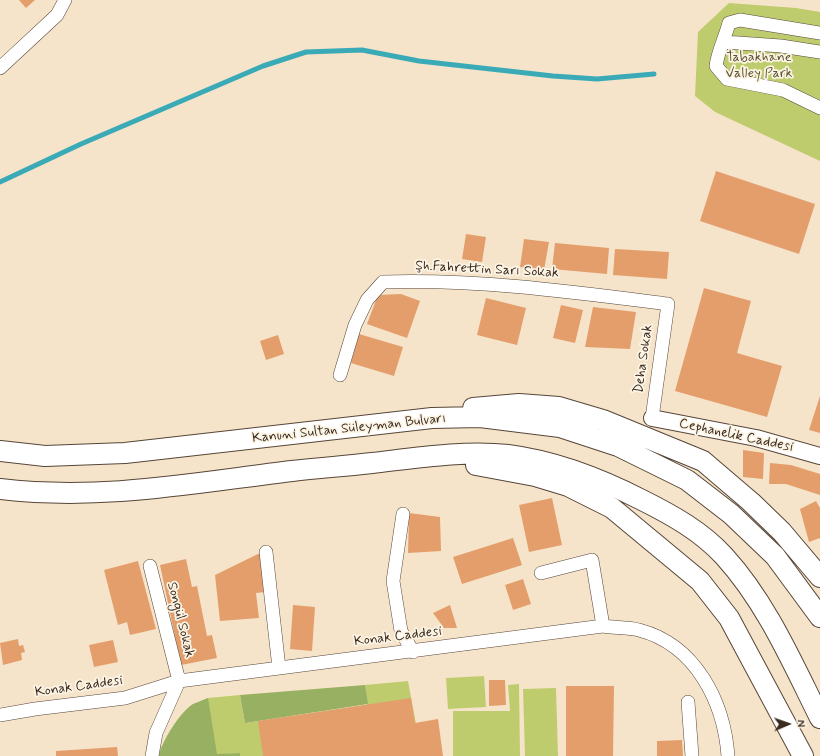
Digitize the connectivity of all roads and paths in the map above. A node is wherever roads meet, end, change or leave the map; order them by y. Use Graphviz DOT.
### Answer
graph roads {
  1 [pos="65,0"];
  2 [pos="820,33"];
  3 [pos="724,42"];
  4 [pos="820,52"];
  5 [pos="0,68"];
  6 [pos="820,108"];
  7 [pos="668,304"];
  8 [pos="340,375"];
  9 [pos="432,418"];
  10 [pos="652,418"];
  11 [pos="0,451"];
  12 [pos="820,456"];
  13 [pos="402,459"];
  14 [pos="0,489"];
  15 [pos="403,514"];
  16 [pos="266,552"];
  17 [pos="150,566"];
  18 [pos="541,573"];
  19 [pos="820,577"];
  20 [pos="820,617"];
  21 [pos="603,626"];
  22 [pos="413,652"];
  23 [pos="279,668"];
  24 [pos="179,681"];
  25 [pos="688,702"];
  26 [pos="0,715"];
  27 [pos="820,718"];
  28 [pos="152,756"];
  29 [pos="692,756"];
  30 [pos="728,756"];
  31 [pos="802,756"];
  1 -- 5 [label="street"];
  2 -- 3 [label="street"];
  3 -- 4 [label="street"];
  3 -- 6 [label="street"];
  7 -- 8 [label="street, Şh.Fahrettin Sarı Sokak"];
  7 -- 10 [label="street, Deha Sokak"];
  9 -- 11 [label="main road, Kanuni Sultan Süleyman Bulvarı"];
  9 -- 19 [label="main road"];
  9 -- 20 [label="main road, Kanuni Sultan Süleyman Bulvarı"];
  10 -- 12 [label="street, Cephanelik Caddesi"];
  13 -- 14 [label="main road"];
  13 -- 27 [label="main road"];
  13 -- 31 [label="main road"];
  15 -- 22 [label="street"];
  16 -- 23 [label="street"];
  17 -- 24 [label="street, Songül Sokak"];
  18 -- 21 [label="street"];
  21 -- 22 [label="street, Konak Caddesi"];
  21 -- 30 [label="street, Konak Caddesi"];
  22 -- 23 [label="street, Konak Caddesi"];
  23 -- 24 [label="street, Konak Caddesi"];
  24 -- 26 [label="street, Konak Caddesi"];
  24 -- 28 [label="street"];
  25 -- 29 [label="street"];
}
